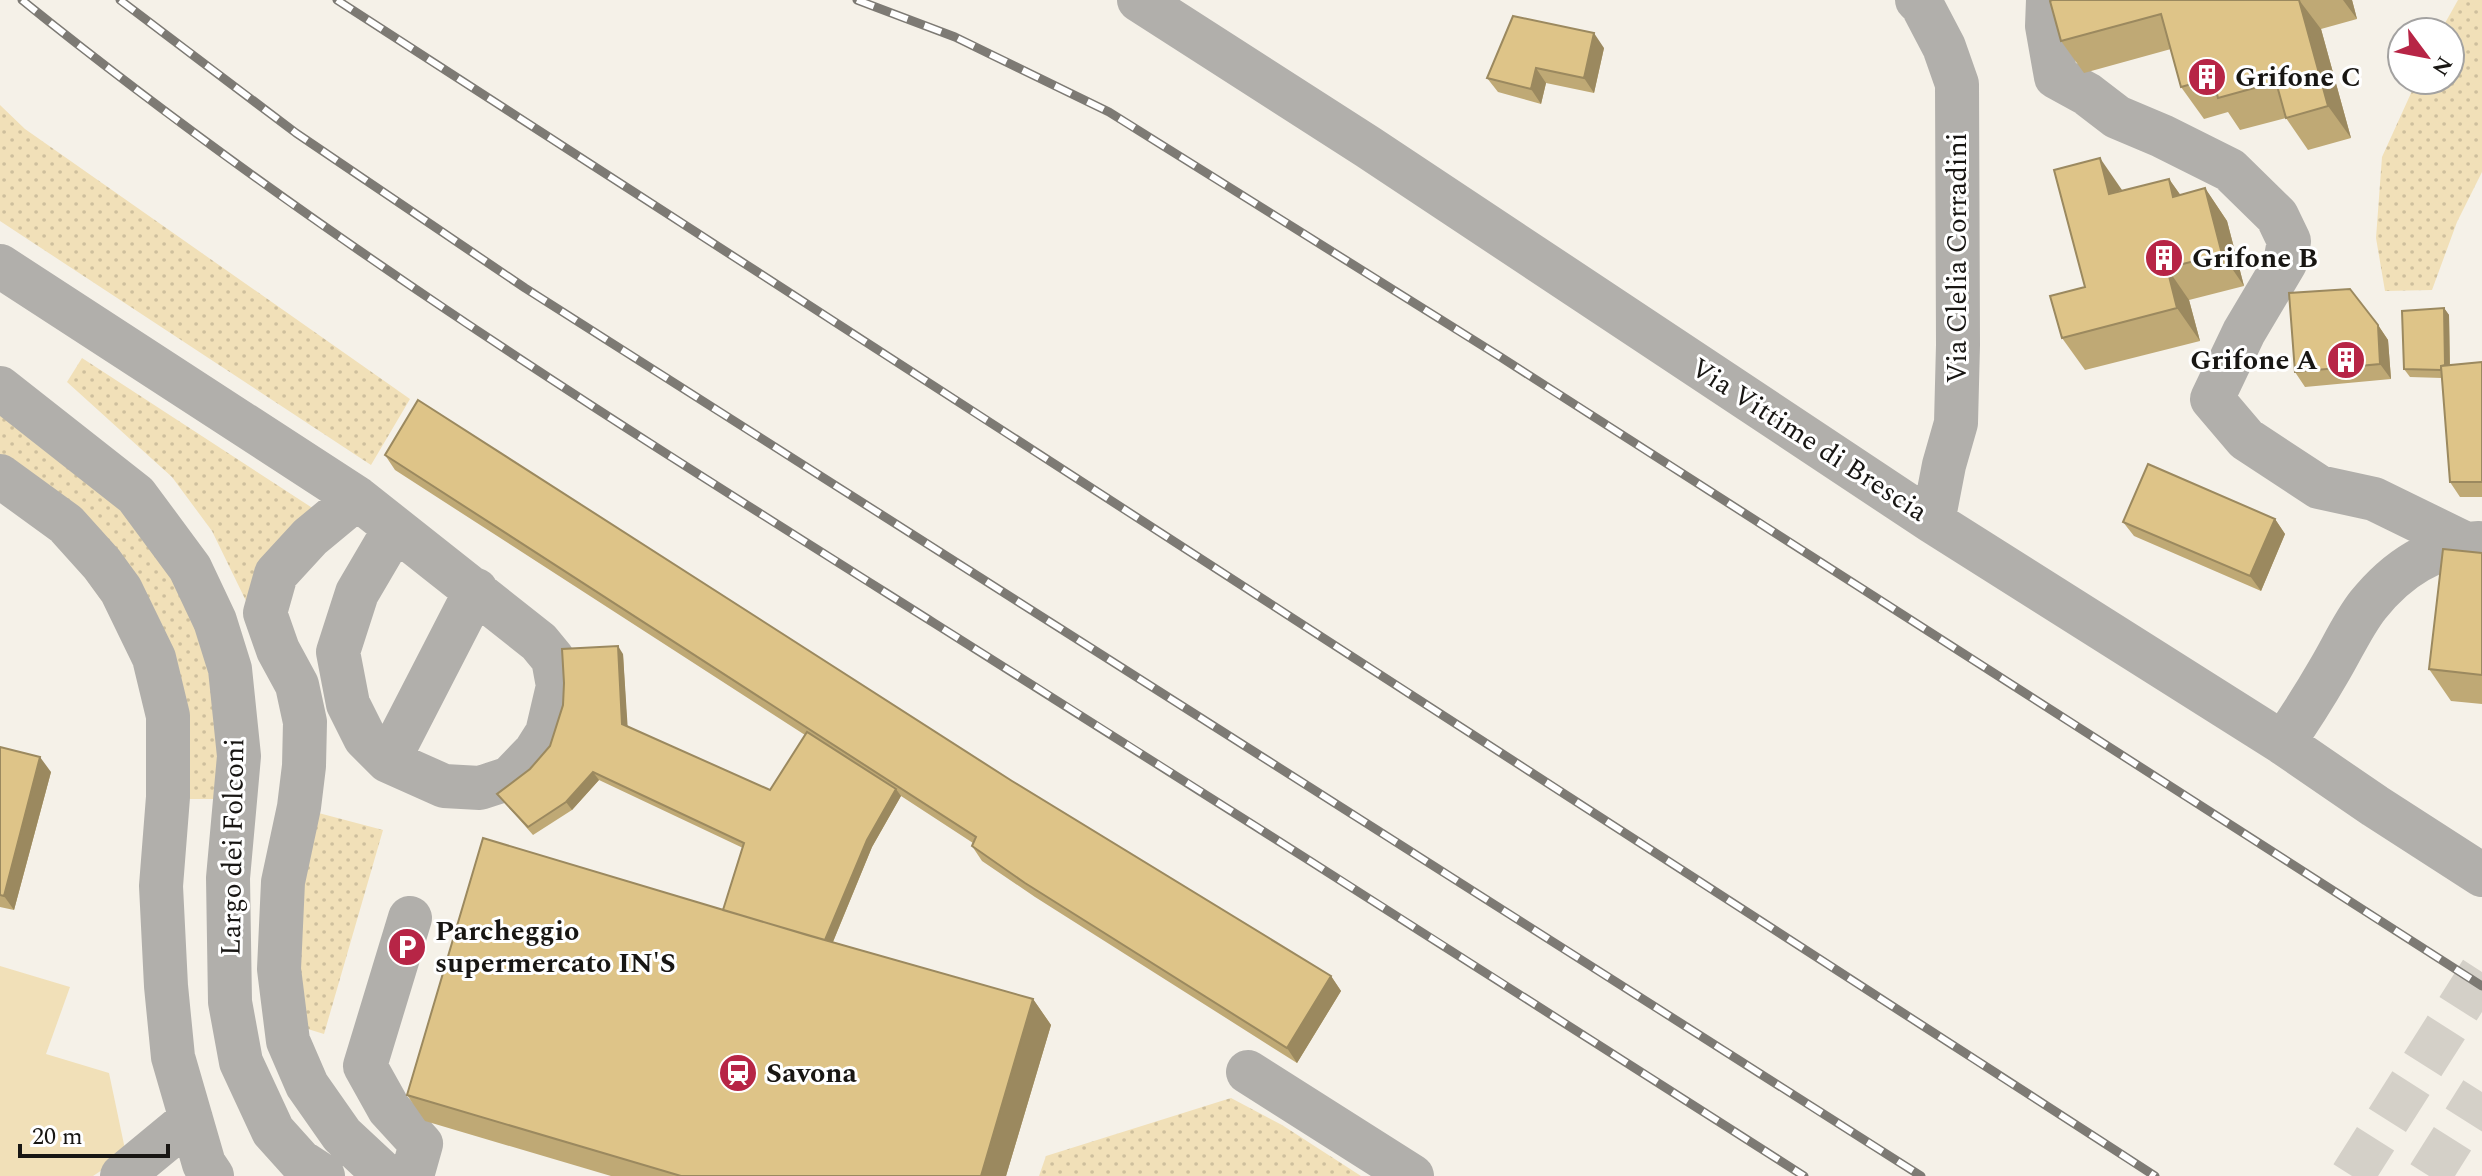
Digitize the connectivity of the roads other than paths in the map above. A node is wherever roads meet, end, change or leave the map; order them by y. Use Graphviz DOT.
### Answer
graph roads {
  1 [pos="1139,0"];
  2 [pos="1917,0"];
  3 [pos="2048,0"];
  4 [pos="0,266"];
  5 [pos="0,388"];
  6 [pos="0,476"];
  7 [pos="357,498"];
  8 [pos="1933,522"];
  9 [pos="394,530"];
  10 [pos="2473,543"];
  11 [pos="476,590"];
  12 [pos="2283,743"];
  13 [pos="388,761"];
  14 [pos="2482,875"];
  15 [pos="410,918"];
  16 [pos="1248,1072"];
  17 [pos="191,1119"];
  18 [pos="203,1172"];
  19 [pos="122,1176"];
  20 [pos="323,1176"];
  21 [pos="386,1176"];
  22 [pos="412,1176"];
  23 [pos="1412,1176"];
  1 -- 8 [label="street, Via Vittime di Brescia"];
  2 -- 8 [label="street, Via Clelia Corradini"];
  3 -- 10 [label="street"];
  4 -- 7 [label="street"];
  5 -- 20 [label="street, Largo dei Folconi"];
  6 -- 17 [label="street"];
  7 -- 9 [label="street"];
  7 -- 21 [label="street"];
  8 -- 12 [label="street, Via Vittime di Brescia"];
  9 -- 11 [label="street"];
  9 -- 13 [label="street"];
  10 -- 12 [label="street"];
  11 -- 13 [label="street"];
  11 -- 13 [label="street"];
  12 -- 14 [label="street, Via Vittime di Brescia"];
  15 -- 22 [label="street"];
  16 -- 23 [label="street"];
  17 -- 18 [label="street"];
  17 -- 19 [label="street"];
}
